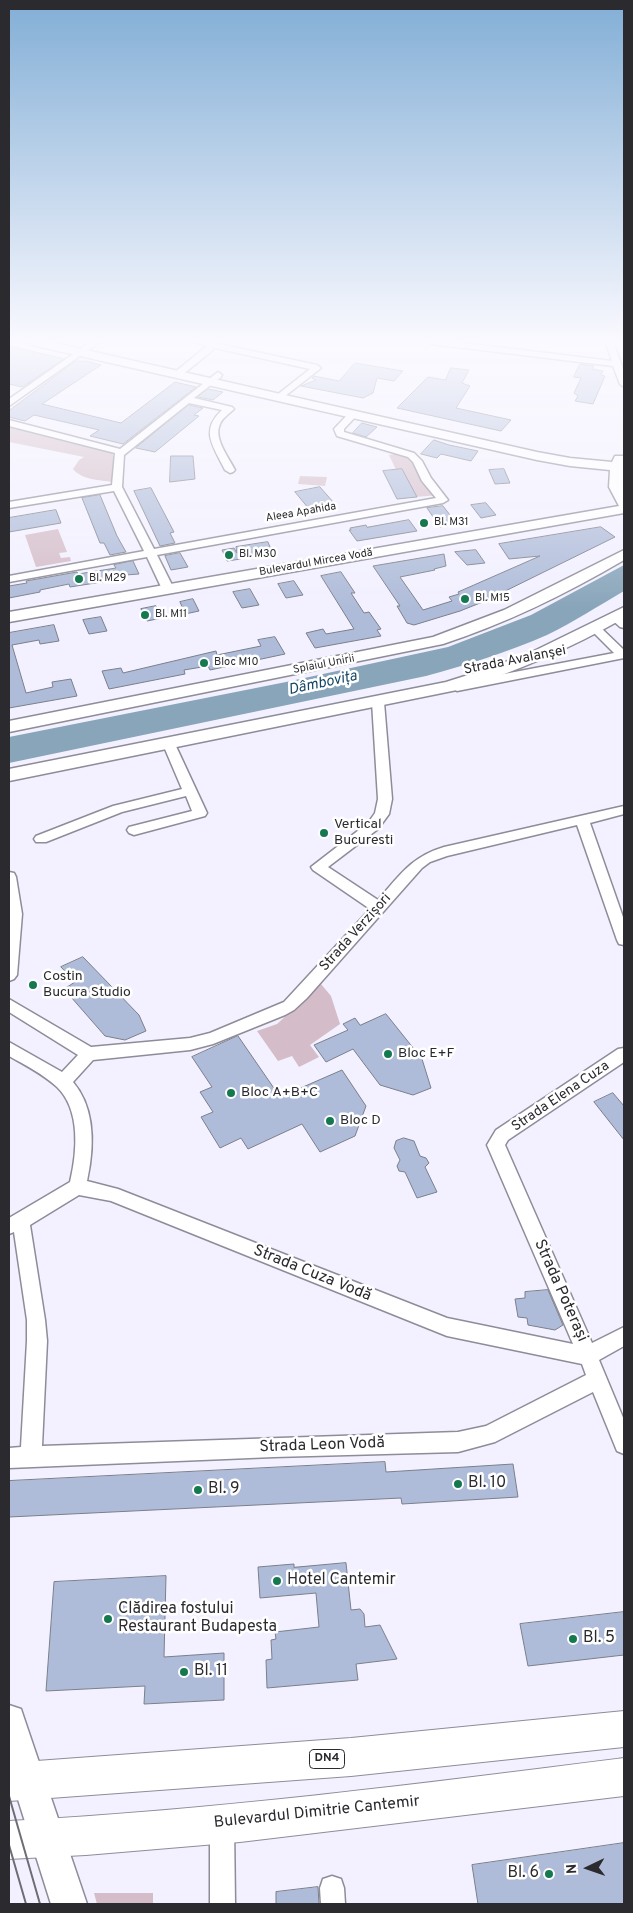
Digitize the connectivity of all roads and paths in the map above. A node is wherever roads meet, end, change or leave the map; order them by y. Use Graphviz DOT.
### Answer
graph roads {
  1 [pos="40,430"];
  2 [pos="150,430"];
  3 [pos="214,430"];
  4 [pos="339,430"];
  5 [pos="425,430"];
  6 [pos="453,430"];
  7 [pos="122,452"];
  8 [pos="622,463"];
  9 [pos="230,470"];
  10 [pos="117,487"];
  11 [pos="624,503"];
  12 [pos="9,505"];
  13 [pos="624,509"];
  14 [pos="151,553"];
  15 [pos="624,554"];
  16 [pos="9,579"];
  17 [pos="168,589"];
  18 [pos="9,617"];
  19 [pos="621,618"];
  20 [pos="595,628"];
  21 [pos="624,655"];
  22 [pos="412,695"];
  23 [pos="378,702"];
  24 [pos="9,727"];
  25 [pos="168,742"];
  26 [pos="9,775"];
  27 [pos="190,791"];
  28 [pos="624,810"];
  29 [pos="582,820"];
  30 [pos="134,830"];
  31 [pos="41,839"];
  32 [pos="9,877"];
  33 [pos="378,907"];
  34 [pos="624,940"];
  35 [pos="9,975"];
  36 [pos="9,1004"];
  37 [pos="9,1048"];
  38 [pos="89,1054"];
  39 [pos="624,1054"];
  40 [pos="63,1082"];
  41 [pos="498,1140"];
  42 [pos="76,1188"];
  43 [pos="15,1224"];
  44 [pos="624,1336"];
  45 [pos="588,1356"];
  46 [pos="598,1378"];
  47 [pos="624,1444"];
  48 [pos="31,1457"];
  49 [pos="9,1458"];
  50 [pos="9,1721"];
  51 [pos="624,1729"];
  52 [pos="624,1777"];
  53 [pos="19,1781"];
  54 [pos="222,1824"];
  55 [pos="48,1838"];
  56 [pos="9,1840"];
  57 [pos="69,1904"];
  58 [pos="223,1904"];
  1 -- 7 [label="street"];
  2 -- 7 [label="street"];
  3 -- 9 [label="street"];
  4 -- 14 [label="street, Aleea Apahida"];
  5 -- 8 [label="main road"];
  6 -- 8 [label="main road"];
  7 -- 10 [label="street"];
  8 -- 11 [label="main road"];
  10 -- 12 [label="street"];
  10 -- 14 [label="street"];
  13 -- 17 [label="main road, Bulevardul Mircea Vodă"];
  14 -- 16 [label="street, Aleea Apahida"];
  14 -- 17 [label="street"];
  15 -- 24 [label="main road, Splaiul Unirii"];
  17 -- 18 [label="main road, Bulevardul Mircea Vodă"];
  19 -- 20 [label="main road"];
  20 -- 21 [label="street"];
  20 -- 22 [label="main road"];
  21 -- 22 [label="street, Strada Avalanșei"];
  22 -- 23 [label="main road"];
  23 -- 25 [label="main road"];
  23 -- 33 [label="street"];
  25 -- 26 [label="main road"];
  25 -- 27 [label="street"];
  27 -- 30 [label="street"];
  27 -- 31 [label="street"];
  28 -- 29 [label="street, Strada Verzișori"];
  29 -- 33 [label="street, Strada Verzișori"];
  29 -- 34 [label="street"];
  32 -- 35 [label="street"];
  33 -- 38 [label="street, Strada Verzișori"];
  36 -- 38 [label="street"];
  37 -- 40 [label="street"];
  38 -- 40 [label="street"];
  39 -- 41 [label="street, Strada Elena Cuza"];
  40 -- 42 [label="street"];
  41 -- 45 [label="street, Strada Poterași"];
  42 -- 43 [label="street"];
  42 -- 45 [label="street, Strada Cuza Vodă"];
  43 -- 48 [label="street"];
  44 -- 45 [label="street"];
  45 -- 46 [label="street, Strada Poterași"];
  46 -- 47 [label="street, Strada Poterași"];
  46 -- 48 [label="street, Strada Leon Vodă"];
  48 -- 49 [label="street, Strada Leon Vodă"];
  50 -- 53 [label="main road"];
  51 -- 53 [label="main road, DN4"];
  52 -- 54 [label="main road, Bulevardul Dimitrie Cantemir"];
  53 -- 55 [label="main road"];
  54 -- 55 [label="main road, Bulevardul Dimitrie Cantemir"];
  54 -- 58 [label="street"];
  55 -- 56 [label="main road, Bulevardul Dimitrie Cantemir"];
  55 -- 57 [label="main road"];
}
